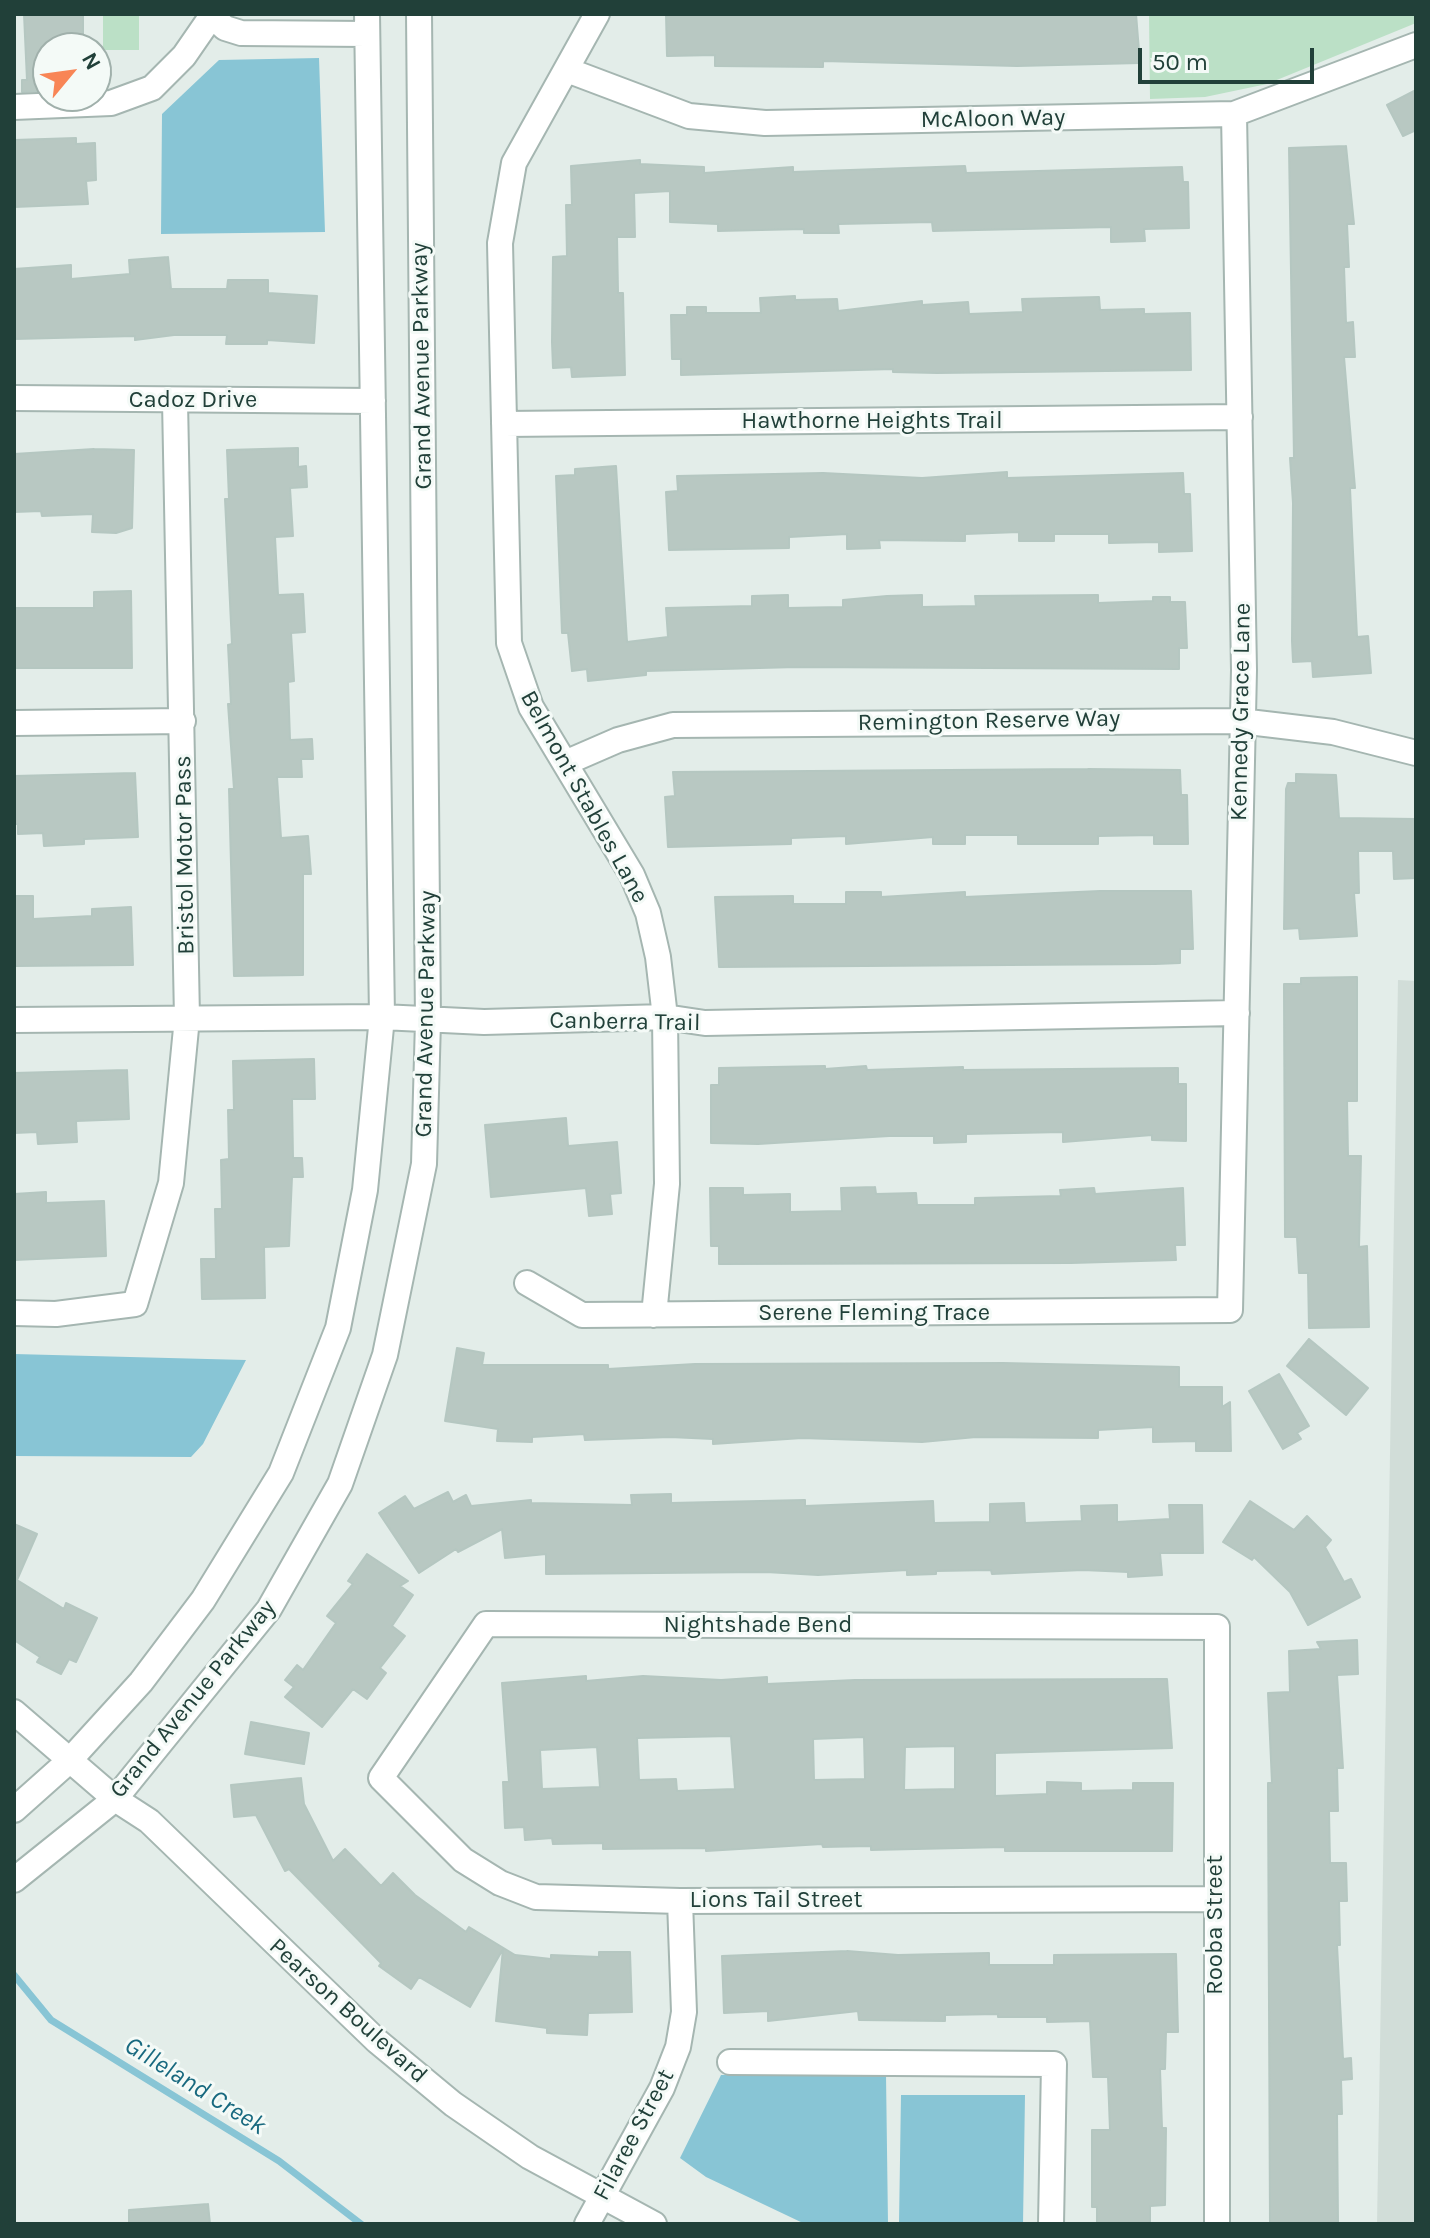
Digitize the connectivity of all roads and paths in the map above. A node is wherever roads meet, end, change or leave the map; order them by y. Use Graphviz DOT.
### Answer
graph roads {
  1 [pos="419,14"];
  2 [pos="597,14"];
  3 [pos="213,16"];
  4 [pos="367,24"];
  5 [pos="1416,45"];
  6 [pos="567,70"];
  7 [pos="14,107"];
  8 [pos="1234,114"];
  9 [pos="14,398"];
  10 [pos="175,401"];
  11 [pos="373,401"];
  12 [pos="1240,417"];
  13 [pos="504,424"];
  14 [pos="183,721"];
  15 [pos="1240,721"];
  16 [pos="14,723"];
  17 [pos="1416,753"];
  18 [pos="565,763"];
  19 [pos="1237,1013"];
  20 [pos="382,1017"];
  21 [pos="665,1017"];
  22 [pos="187,1018"];
  23 [pos="14,1020"];
  24 [pos="428,1021"];
  25 [pos="527,1283"];
  26 [pos="1230,1310"];
  27 [pos="14,1313"];
  28 [pos="654,1315"];
  29 [pos="1217,1627"];
  30 [pos="14,1712"];
  31 [pos="69,1761"];
  32 [pos="381,1778"];
  33 [pos="115,1799"];
  34 [pos="14,1810"];
  35 [pos="14,1880"];
  36 [pos="1215,1899"];
  37 [pos="680,1901"];
  38 [pos="730,2062"];
  39 [pos="601,2198"];
  40 [pos="587,2224"];
  41 [pos="654,2224"];
  42 [pos="1051,2224"];
  43 [pos="1217,2224"];
  1 -- 24 [label="street, Grand Avenue Parkway"];
  2 -- 6 [label="street, Belmont Stables Lane"];
  3 -- 4 [label="street"];
  3 -- 7 [label="street"];
  4 -- 11 [label="street, Grand Avenue Parkway"];
  5 -- 8 [label="street, McAloon Way"];
  6 -- 8 [label="street, McAloon Way"];
  6 -- 13 [label="street, Belmont Stables Lane"];
  8 -- 12 [label="street, Kennedy Grace Lane"];
  9 -- 10 [label="street, Cadoz Drive"];
  10 -- 11 [label="street, Cadoz Drive"];
  10 -- 14 [label="street, Bristol Motor Pass"];
  11 -- 20 [label="street, Grand Avenue Parkway"];
  12 -- 13 [label="street, Hawthorne Heights Trail"];
  12 -- 15 [label="street, Kennedy Grace Lane"];
  13 -- 18 [label="street, Belmont Stables Lane"];
  14 -- 16 [label="street"];
  14 -- 22 [label="street, Bristol Motor Pass"];
  15 -- 17 [label="street, Remington Reserve Way"];
  15 -- 18 [label="street, Remington Reserve Way"];
  15 -- 19 [label="street, Kennedy Grace Lane"];
  18 -- 21 [label="street, Belmont Stables Lane"];
  19 -- 21 [label="street, Canberra Trail"];
  19 -- 26 [label="street, Kennedy Grace Lane"];
  20 -- 22 [label="street, Canberra Trail"];
  20 -- 24 [label="street, Canberra Trail"];
  20 -- 31 [label="street, Grand Avenue Parkway"];
  21 -- 24 [label="street, Canberra Trail"];
  21 -- 28 [label="street, Belmont Stables Lane"];
  22 -- 23 [label="street, Canberra Trail"];
  22 -- 27 [label="street, Bristol Motor Pass"];
  24 -- 33 [label="street, Grand Avenue Parkway"];
  25 -- 28 [label="street, Serene Fleming Trace"];
  26 -- 28 [label="street, Serene Fleming Trace"];
  29 -- 32 [label="street, Nightshade Bend"];
  29 -- 36 [label="street, Rooba Street"];
  30 -- 31 [label="street, Pearson Boulevard"];
  31 -- 33 [label="street, Pearson Boulevard"];
  31 -- 34 [label="street, Grand Avenue Parkway"];
  32 -- 37 [label="street, Lions Tail Street"];
  33 -- 35 [label="street, Grand Avenue Parkway"];
  33 -- 39 [label="street, Pearson Boulevard"];
  36 -- 37 [label="street, Lions Tail Street"];
  36 -- 43 [label="street, Rooba Street"];
  37 -- 39 [label="street, Filaree Street"];
  38 -- 42 [label="street"];
  39 -- 40 [label="street, Filaree Street"];
  39 -- 41 [label="street, Pearson Boulevard"];
}
